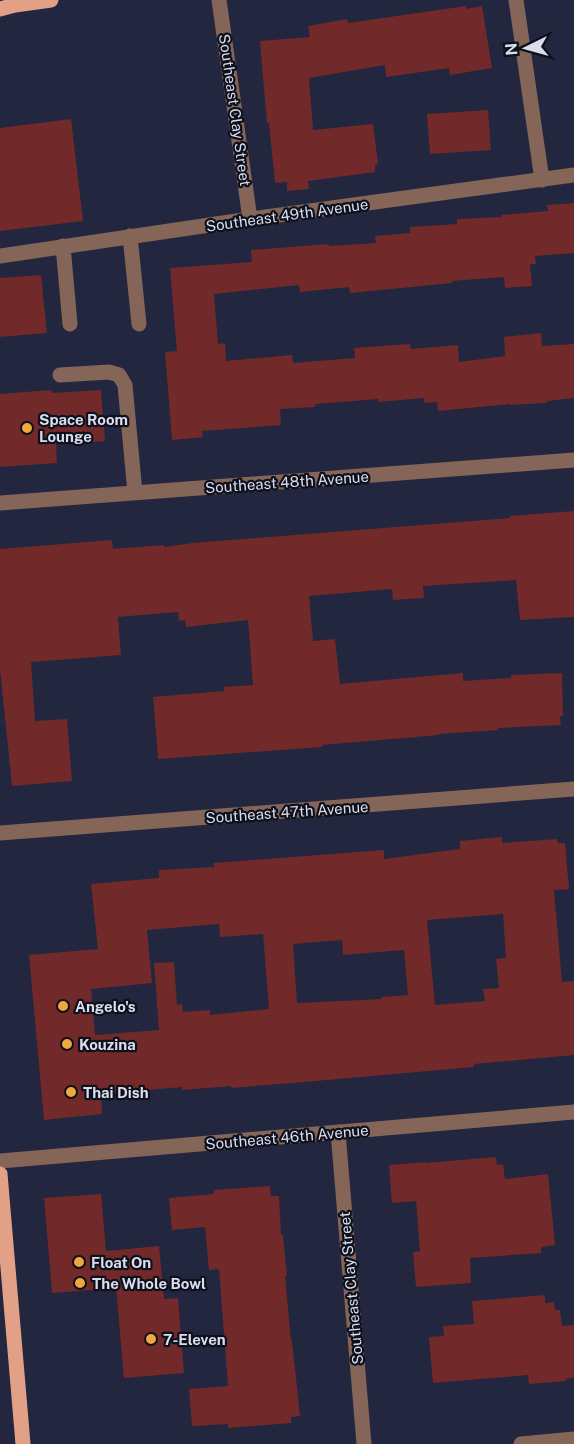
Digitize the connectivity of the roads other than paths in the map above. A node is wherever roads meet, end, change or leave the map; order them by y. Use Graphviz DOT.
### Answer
graph roads {
  1 [pos="51,0"];
  2 [pos="219,0"];
  3 [pos="516,0"];
  4 [pos="0,9"];
  5 [pos="574,175"];
  6 [pos="542,180"];
  7 [pos="250,219"];
  8 [pos="130,236"];
  9 [pos="63,246"];
  10 [pos="0,256"];
  11 [pos="70,324"];
  12 [pos="139,324"];
  13 [pos="60,375"];
  14 [pos="574,460"];
  15 [pos="135,493"];
  16 [pos="0,503"];
  17 [pos="574,789"];
  18 [pos="0,833"];
  19 [pos="574,1112"];
  20 [pos="338,1132"];
  21 [pos="0,1161"];
  22 [pos="0,1174"];
  23 [pos="574,1439"];
  24 [pos="23,1444"];
  25 [pos="364,1444"];
  26 [pos="521,1444"];
  1 -- 4 [label="main road"];
  2 -- 7 [label="street, Southeast Clay Street"];
  3 -- 6 [label="street"];
  5 -- 6 [label="street, Southeast 49th Avenue"];
  6 -- 7 [label="street, Southeast 49th Avenue"];
  7 -- 8 [label="street, Southeast 49th Avenue"];
  8 -- 9 [label="street, Southeast 49th Avenue"];
  8 -- 12 [label="street"];
  9 -- 10 [label="street, Southeast 49th Avenue"];
  9 -- 11 [label="street"];
  13 -- 15 [label="street"];
  14 -- 15 [label="street, Southeast 48th Avenue"];
  15 -- 16 [label="street, Southeast 48th Avenue"];
  17 -- 18 [label="street, Southeast 47th Avenue"];
  19 -- 20 [label="street, Southeast 46th Avenue"];
  20 -- 21 [label="street, Southeast 46th Avenue"];
  20 -- 25 [label="street, Southeast Clay Street"];
  22 -- 24 [label="main road"];
  23 -- 26 [label="street"];
}
